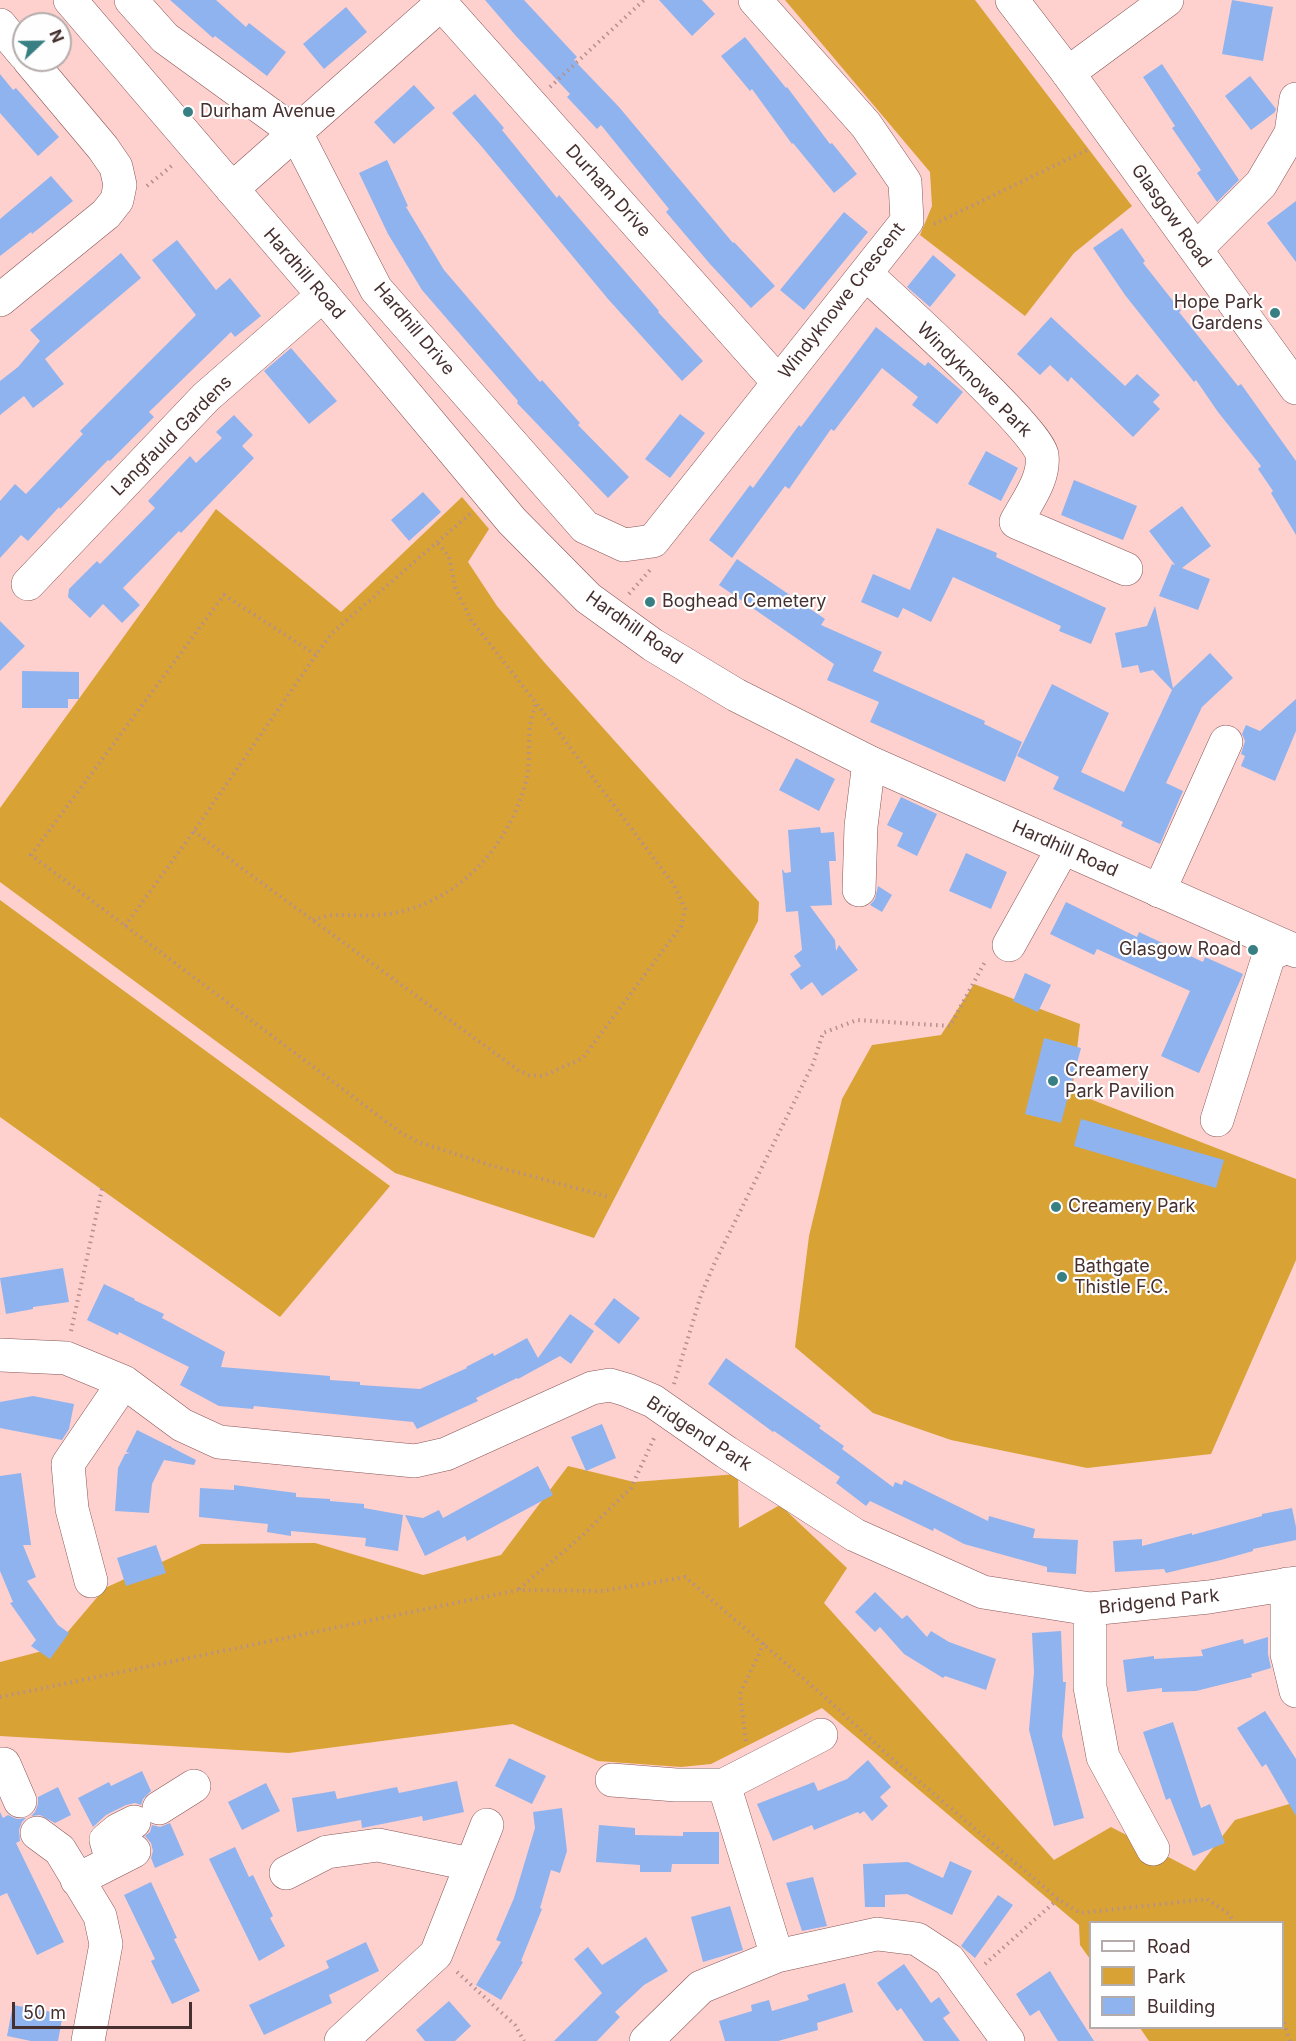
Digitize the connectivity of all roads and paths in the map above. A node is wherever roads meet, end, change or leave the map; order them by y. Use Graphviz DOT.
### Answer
graph roads {
  1 [pos="70,0"];
  2 [pos="131,0"];
  3 [pos="644,0"];
  4 [pos="755,0"];
  5 [pos="1012,0"];
  6 [pos="1167,0"];
  7 [pos="440,2"];
  8 [pos="0,25"];
  9 [pos="12,40"];
  10 [pos="39,72"];
  11 [pos="1068,73"];
  12 [pos="1296,99"];
  13 [pos="531,104"];
  14 [pos="296,133"];
  15 [pos="1114,136"];
  16 [pos="232,189"];
  17 [pos="907,221"];
  18 [pos="1196,249"];
  19 [pos="866,274"];
  20 [pos="324,295"];
  21 [pos="0,300"];
  22 [pos="778,382"];
  23 [pos="1296,388"];
  24 [pos="492,496"];
  25 [pos="653,541"];
  26 [pos="437,542"];
  27 [pos="1125,569"];
  28 [pos="28,584"];
  29 [pos="611,615"];
  30 [pos="316,655"];
  31 [pos="536,703"];
  32 [pos="1226,742"];
  33 [pos="869,762"];
  34 [pos="194,831"];
  35 [pos="1063,848"];
  36 [pos="859,890"];
  37 [pos="1159,891"];
  38 [pos="313,920"];
  39 [pos="124,926"];
  40 [pos="1291,949"];
  41 [pos="999,951"];
  42 [pos="1217,1120"];
  43 [pos="102,1189"];
  44 [pos="609,1197"];
  45 [pos="0,1355"];
  46 [pos="66,1358"];
  47 [pos="124,1382"];
  48 [pos="666,1410"];
  49 [pos="91,1581"];
  50 [pos="1292,1583"];
  51 [pos="518,1590"];
  52 [pos="1090,1609"];
  53 [pos="764,1643"];
  54 [pos="1296,1691"];
  55 [pos="0,1697"];
  56 [pos="821,1735"];
  57 [pos="0,1764"];
  58 [pos="737,1778"];
  59 [pos="612,1780"];
  60 [pos="194,1786"];
  61 [pos="20,1801"];
  62 [pos="487,1824"];
  63 [pos="37,1833"];
  64 [pos="1153,1849"];
  65 [pos="470,1864"];
  66 [pos="286,1873"];
  67 [pos="77,1880"];
  68 [pos="1058,1899"];
  69 [pos="1232,1921"];
  70 [pos="436,1954"];
  71 [pos="777,1956"];
  72 [pos="964,1982"];
  73 [pos="1284,2023"];
  74 [pos="88,2041"];
  75 [pos="341,2041"];
  76 [pos="524,2041"];
  77 [pos="646,2041"];
  78 [pos="1008,2041"];
  79 [pos="1290,2041"];
  1 -- 16 [label="street, Hardhill Road"];
  2 -- 14 [label="street, Hardhill Drive"];
  3 -- 13 [label="path"];
  4 -- 17 [label="street, Windyknowe Crescent"];
  5 -- 11 [label="street, Glasgow Road"];
  6 -- 11 [label="street"];
  7 -- 13 [label="street, Durham Drive"];
  7 -- 14 [label="street"];
  8 -- 9 [label="street"];
  10 -- 21 [label="street"];
  11 -- 15 [label="street, Glasgow Road"];
  12 -- 18 [label="street"];
  13 -- 22 [label="street, Durham Drive"];
  14 -- 16 [label="street"];
  14 -- 25 [label="street, Hardhill Drive"];
  15 -- 17 [label="path"];
  15 -- 18 [label="street, Glasgow Road"];
  16 -- 20 [label="street, Hardhill Road"];
  17 -- 19 [label="street, Windyknowe Crescent"];
  18 -- 23 [label="street, Glasgow Road"];
  19 -- 22 [label="street, Windyknowe Crescent"];
  19 -- 27 [label="street, Windyknowe Park"];
  20 -- 24 [label="street, Hardhill Road"];
  20 -- 28 [label="street, Langfauld Gardens"];
  22 -- 25 [label="street, Windyknowe Crescent"];
  24 -- 26 [label="path"];
  24 -- 29 [label="street, Hardhill Road"];
  25 -- 29 [label="path"];
  26 -- 30 [label="path"];
  26 -- 31 [label="path"];
  29 -- 33 [label="street, Hardhill Road"];
  30 -- 34 [label="path"];
  30 -- 39 [label="path"];
  31 -- 38 [label="path"];
  31 -- 38 [label="path"];
  32 -- 37 [label="street"];
  33 -- 35 [label="street, Hardhill Road"];
  33 -- 36 [label="street"];
  34 -- 38 [label="path"];
  34 -- 39 [label="path"];
  35 -- 37 [label="street, Hardhill Road"];
  35 -- 41 [label="street"];
  37 -- 40 [label="street, Hardhill Road"];
  39 -- 44 [label="path"];
  40 -- 42 [label="street"];
  41 -- 48 [label="path"];
  43 -- 46 [label="path"];
  45 -- 46 [label="street, Bridgend Park"];
  46 -- 47 [label="street, Bridgend Park"];
  47 -- 48 [label="street, Bridgend Park"];
  47 -- 49 [label="street"];
  48 -- 51 [label="path"];
  48 -- 52 [label="street, Bridgend Park"];
  50 -- 52 [label="street, Bridgend Park"];
  50 -- 54 [label="street"];
  51 -- 53 [label="path"];
  51 -- 55 [label="path"];
  52 -- 64 [label="street"];
  53 -- 58 [label="path"];
  53 -- 68 [label="path"];
  56 -- 58 [label="street"];
  57 -- 61 [label="street"];
  58 -- 59 [label="street"];
  58 -- 71 [label="street"];
  60 -- 67 [label="street"];
  62 -- 65 [label="street"];
  63 -- 67 [label="street"];
  65 -- 66 [label="street"];
  65 -- 70 [label="street"];
  67 -- 74 [label="street"];
  68 -- 69 [label="path"];
  68 -- 72 [label="path"];
  70 -- 75 [label="street"];
  70 -- 76 [label="path"];
  71 -- 72 [label="street"];
  71 -- 77 [label="street"];
  72 -- 78 [label="street"];
  73 -- 79 [label="path"];
}
